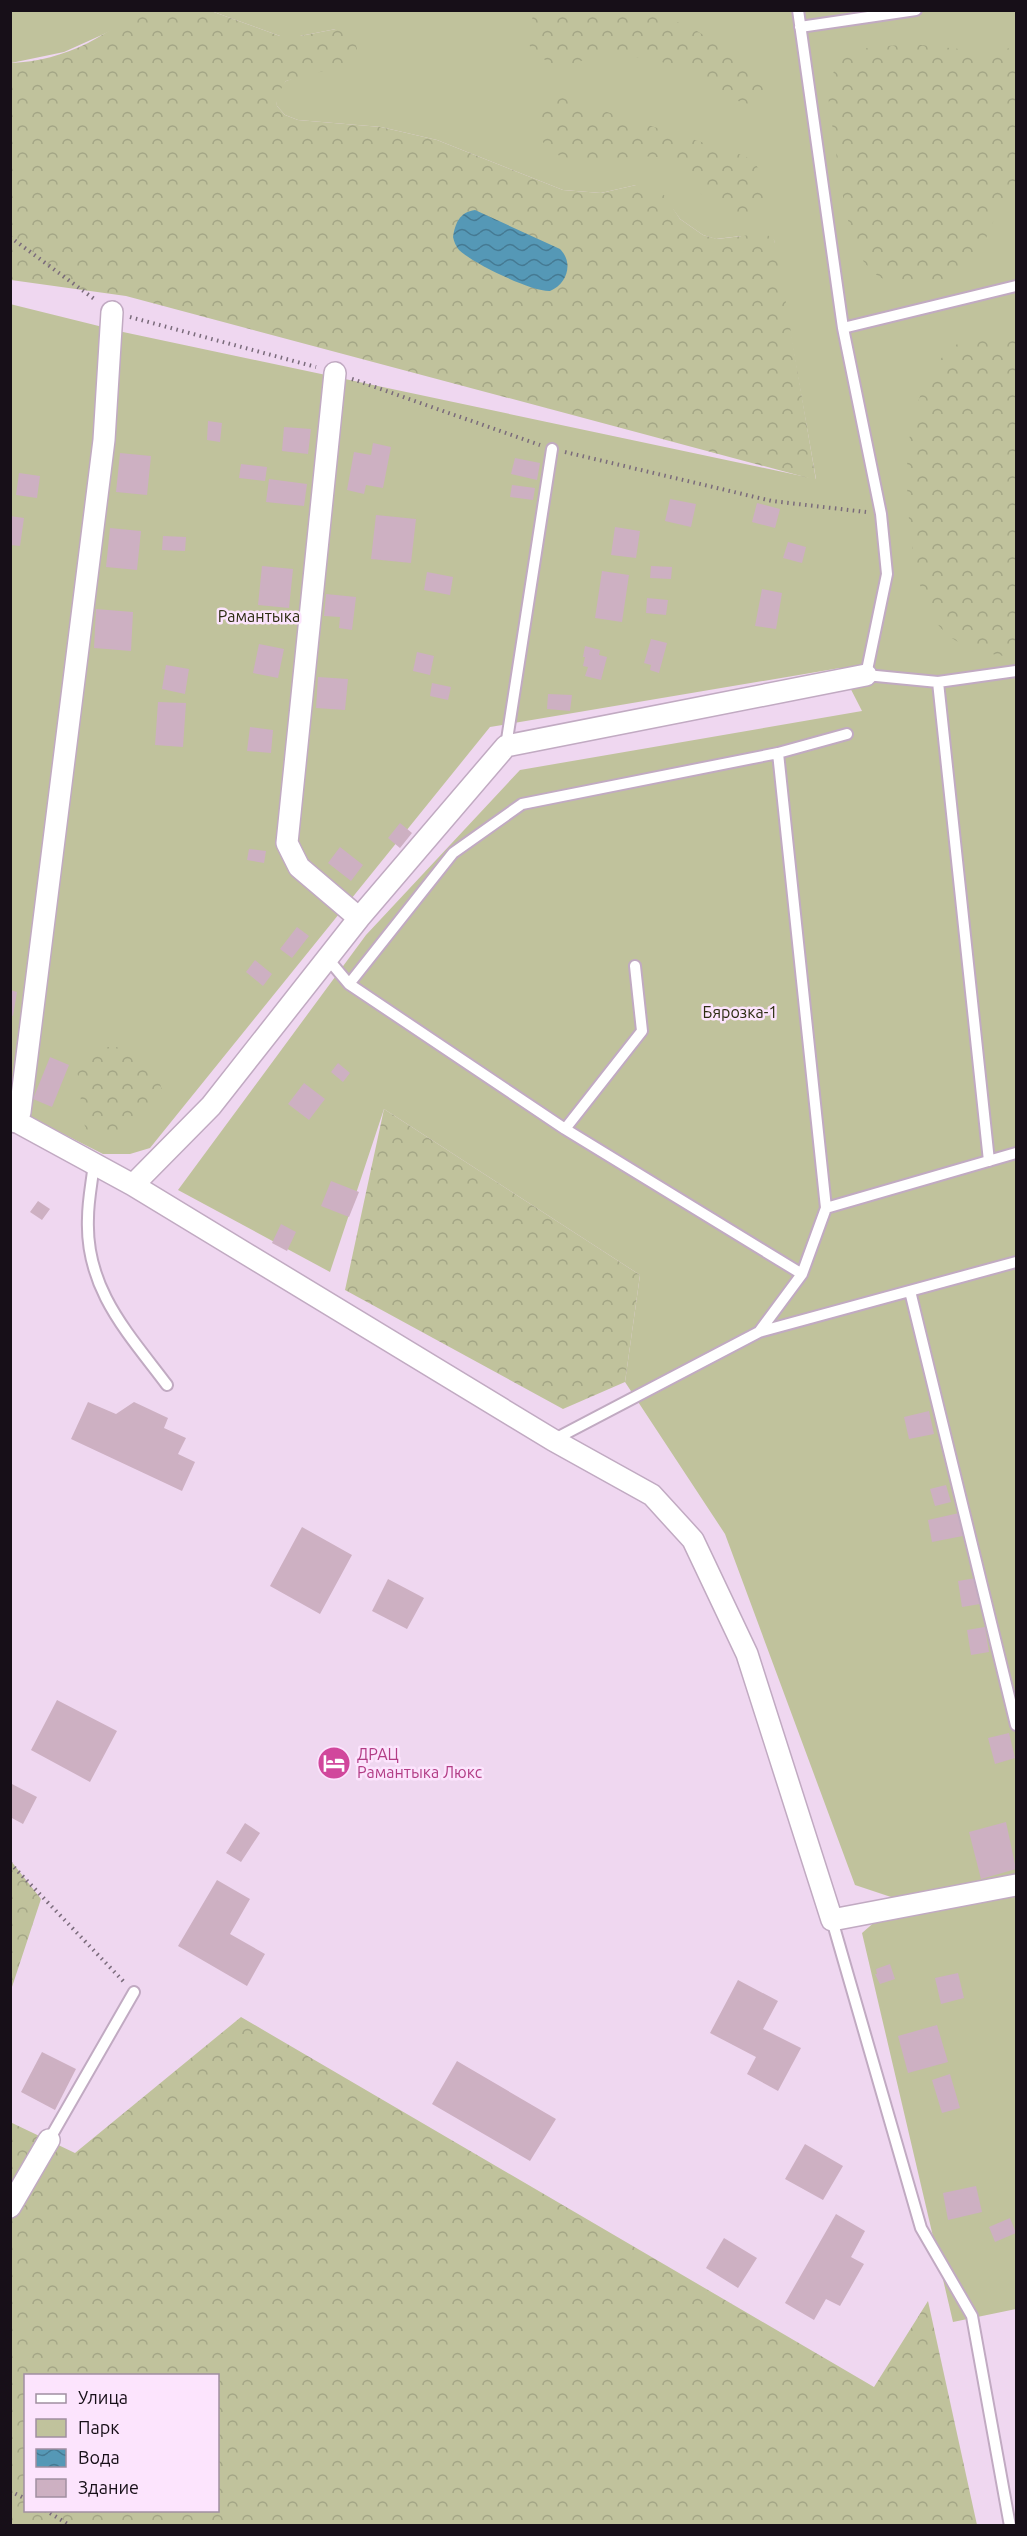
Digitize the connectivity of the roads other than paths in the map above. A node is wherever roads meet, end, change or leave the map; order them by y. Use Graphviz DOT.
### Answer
graph roads {
  1 [pos="798,10"];
  2 [pos="916,10"];
  3 [pos="800,27"];
  4 [pos="1017,286"];
  5 [pos="112,312"];
  6 [pos="843,328"];
  7 [pos="335,373"];
  8 [pos="552,449"];
  9 [pos="1017,671"];
  10 [pos="866,675"];
  11 [pos="938,682"];
  12 [pos="848,734"];
  13 [pos="506,746"];
  14 [pos="778,753"];
  15 [pos="360,918"];
  16 [pos="328,959"];
  17 [pos="635,966"];
  18 [pos="349,984"];
  19 [pos="14,1120"];
  20 [pos="565,1129"];
  21 [pos="1017,1154"];
  22 [pos="989,1161"];
  23 [pos="94,1163"];
  24 [pos="133,1185"];
  25 [pos="825,1208"];
  26 [pos="1017,1262"];
  27 [pos="801,1274"];
  28 [pos="910,1291"];
  29 [pos="759,1332"];
  30 [pos="167,1385"];
  31 [pos="553,1440"];
  32 [pos="1017,1725"];
  33 [pos="1017,1885"];
  34 [pos="832,1920"];
  35 [pos="134,1992"];
  36 [pos="49,2140"];
  37 [pos="10,2207"];
  38 [pos="1010,2526"];
  1 -- 3 [label="lane"];
  2 -- 3 [label="lane"];
  3 -- 6 [label="lane"];
  4 -- 6 [label="lane"];
  5 -- 19 [label="street"];
  6 -- 10 [label="lane"];
  7 -- 15 [label="street"];
  8 -- 13 [label="lane"];
  9 -- 11 [label="lane"];
  10 -- 11 [label="lane"];
  10 -- 13 [label="street"];
  11 -- 22 [label="lane"];
  12 -- 14 [label="lane"];
  13 -- 15 [label="street"];
  14 -- 18 [label="lane"];
  14 -- 25 [label="lane"];
  15 -- 16 [label="street"];
  16 -- 18 [label="lane"];
  16 -- 24 [label="street"];
  17 -- 20 [label="lane"];
  18 -- 20 [label="lane"];
  19 -- 23 [label="street"];
  20 -- 27 [label="lane"];
  21 -- 22 [label="lane"];
  22 -- 25 [label="lane"];
  23 -- 24 [label="street"];
  23 -- 30 [label="lane"];
  24 -- 31 [label="street"];
  25 -- 27 [label="lane"];
  26 -- 28 [label="lane"];
  27 -- 29 [label="lane"];
  28 -- 29 [label="lane"];
  28 -- 32 [label="lane"];
  29 -- 31 [label="lane"];
  31 -- 34 [label="street"];
  33 -- 34 [label="street"];
  34 -- 38 [label="lane"];
  35 -- 36 [label="lane"];
  36 -- 37 [label="street"];
}
